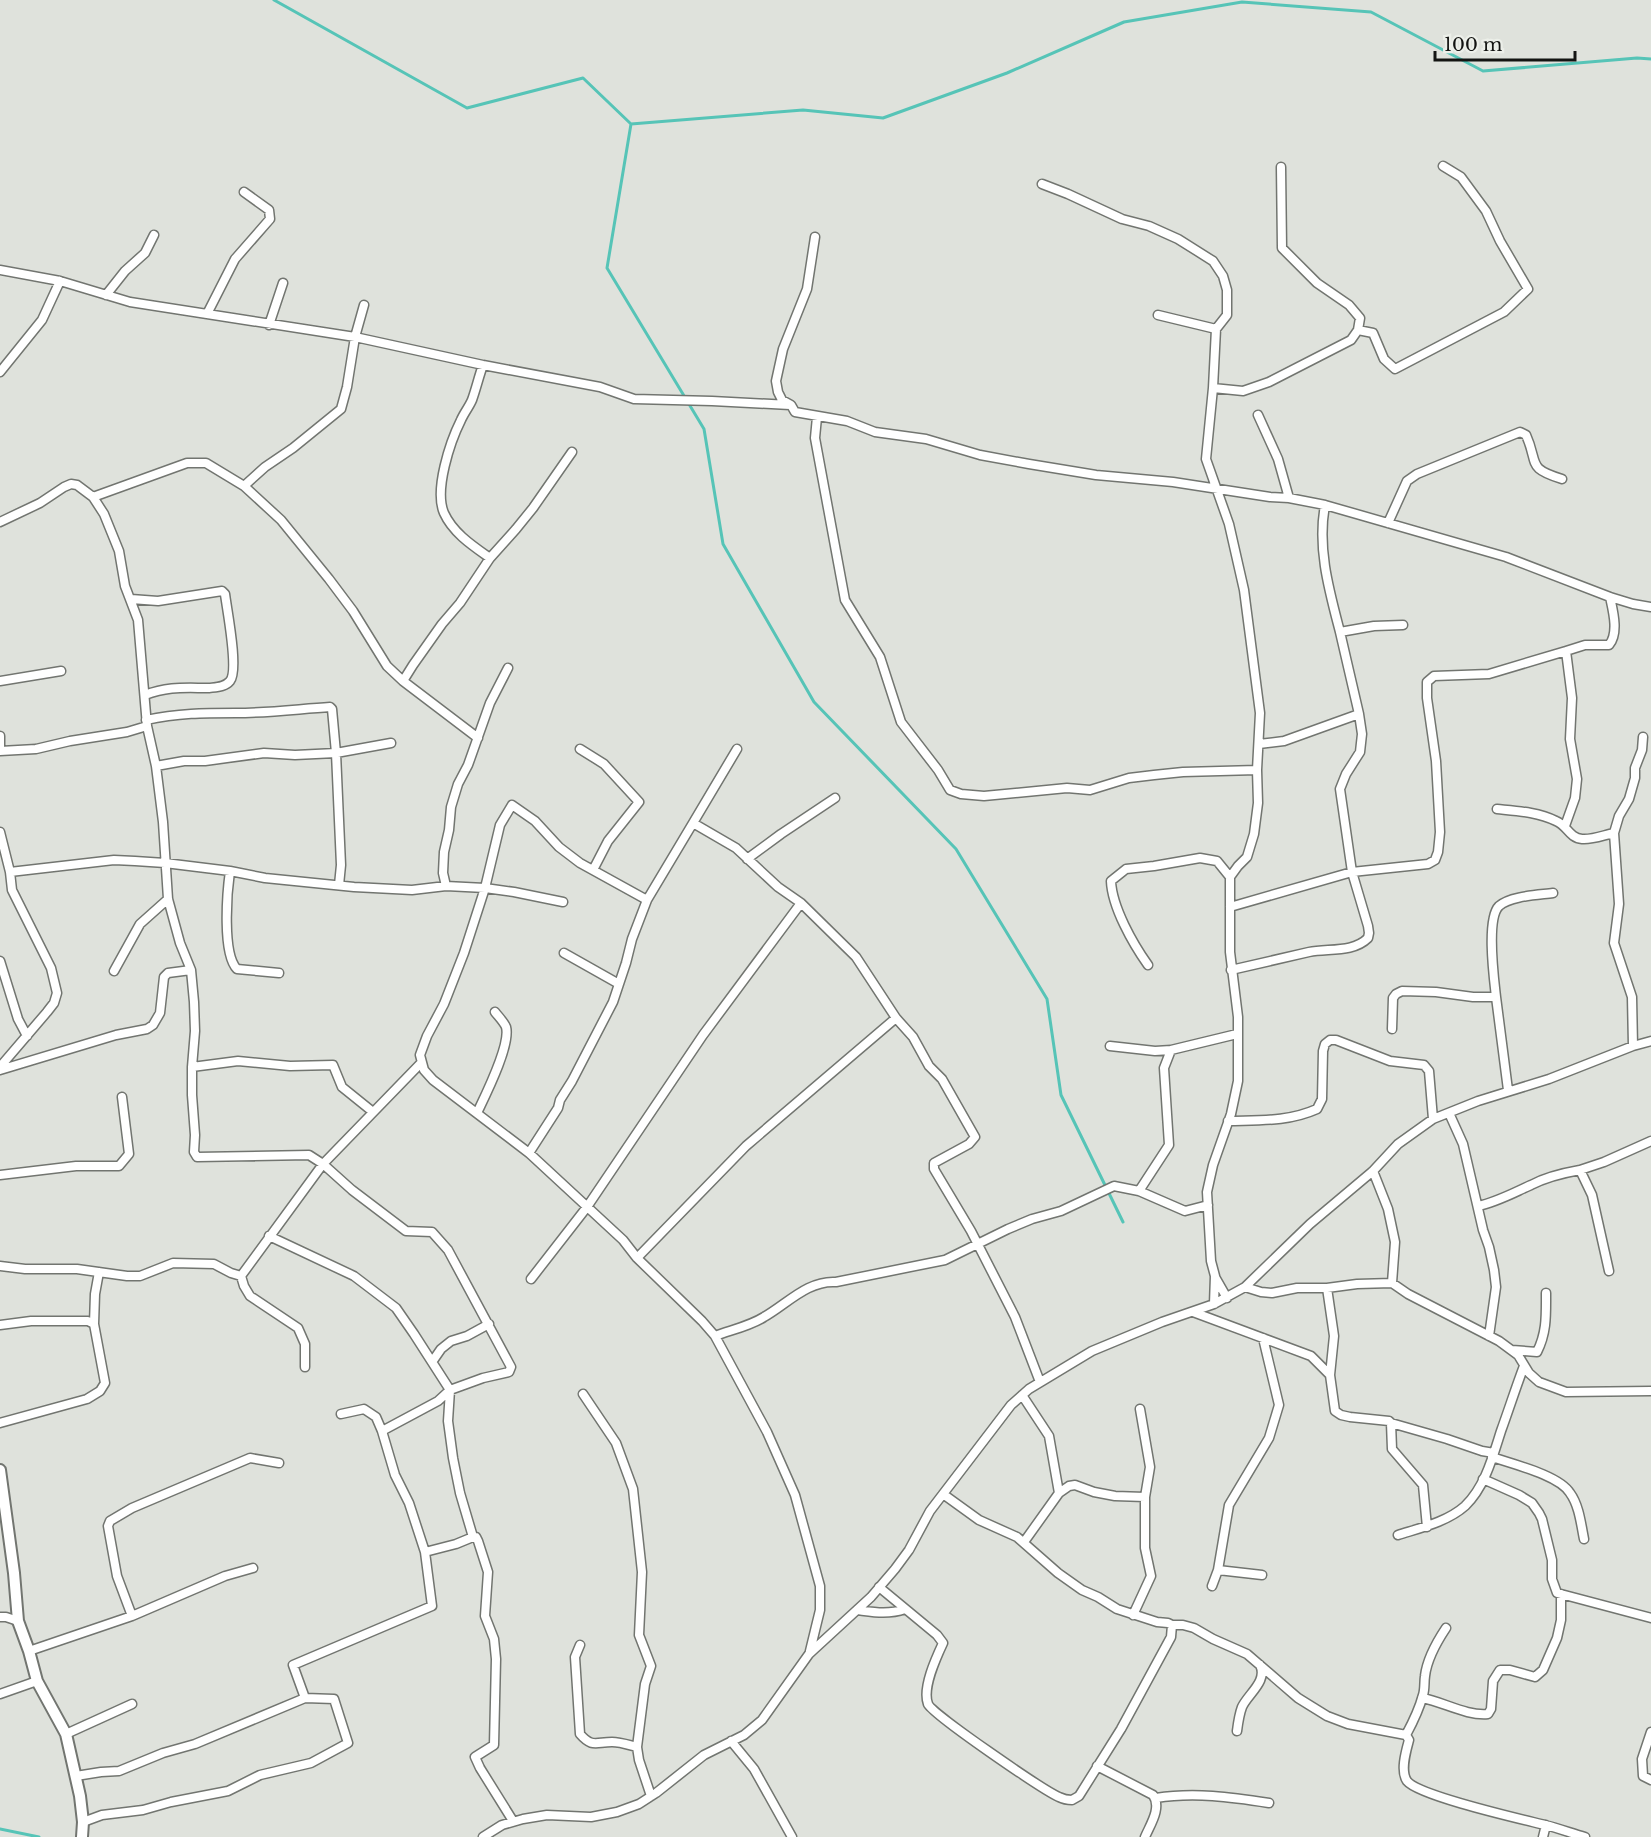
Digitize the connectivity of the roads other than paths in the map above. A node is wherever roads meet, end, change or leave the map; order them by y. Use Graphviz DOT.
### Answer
graph roads {
  1 [pos="1443,166"];
  2 [pos="1281,167"];
  3 [pos="1042,184"];
  4 [pos="244,192"];
  5 [pos="154,235"];
  6 [pos="815,237"];
  7 [pos="0,270"];
  8 [pos="60,281"];
  9 [pos="283,283"];
  10 [pos="106,295"];
  11 [pos="364,305"];
  12 [pos="207,314"];
  13 [pos="1158,315"];
  14 [pos="269,325"];
  15 [pos="1216,329"];
  16 [pos="1358,330"];
  17 [pos="355,337"];
  18 [pos="483,365"];
  19 [pos="0,372"];
  20 [pos="1213,388"];
  21 [pos="790,405"];
  22 [pos="1258,415"];
  23 [pos="817,417"];
  24 [pos="572,452"];
  25 [pos="1562,479"];
  26 [pos="244,486"];
  27 [pos="1216,489"];
  28 [pos="93,497"];
  29 [pos="1289,498"];
  30 [pos="1325,505"];
  31 [pos="0,522"];
  32 [pos="1388,523"];
  33 [pos="490,558"];
  34 [pos="1610,597"];
  35 [pos="130,599"];
  36 [pos="1651,607"];
  37 [pos="1403,625"];
  38 [pos="1340,632"];
  39 [pos="1566,651"];
  40 [pos="508,668"];
  41 [pos="61,671"];
  42 [pos="0,681"];
  43 [pos="403,681"];
  44 [pos="145,695"];
  45 [pos="1359,714"];
  46 [pos="146,723"];
  47 [pos="0,736"];
  48 [pos="1643,737"];
  49 [pos="478,738"];
  50 [pos="390,743"];
  51 [pos="1259,744"];
  52 [pos="580,748"];
  53 [pos="737,749"];
  54 [pos="0,751"];
  55 [pos="336,753"];
  56 [pos="156,766"];
  57 [pos="1257,770"];
  58 [pos="835,798"];
  59 [pos="1497,809"];
  60 [pos="693,823"];
  61 [pos="1565,826"];
  62 [pos="0,832"];
  63 [pos="1614,833"];
  64 [pos="747,859"];
  65 [pos="165,863"];
  66 [pos="593,870"];
  67 [pos="230,871"];
  68 [pos="10,872"];
  69 [pos="1352,872"];
  70 [pos="1230,877"];
  71 [pos="339,885"];
  72 [pos="446,886"];
  73 [pos="484,888"];
  74 [pos="1553,893"];
  75 [pos="168,899"];
  76 [pos="648,900"];
  77 [pos="563,902"];
  78 [pos="801,903"];
  79 [pos="1230,907"];
  80 [pos="564,952"];
  81 [pos="0,961"];
  82 [pos="1148,965"];
  83 [pos="191,970"];
  84 [pos="1231,970"];
  85 [pos="114,971"];
  86 [pos="279,973"];
  87 [pos="619,984"];
  88 [pos="1496,997"];
  89 [pos="495,1011"];
  90 [pos="896,1018"];
  91 [pos="1392,1029"];
  92 [pos="1237,1034"];
  93 [pos="27,1035"];
  94 [pos="1651,1041"];
  95 [pos="1110,1046"];
  96 [pos="1633,1046"];
  97 [pos="1172,1050"];
  98 [pos="422,1063"];
  99 [pos="192,1067"];
  100 [pos="0,1069"];
  101 [pos="1508,1090"];
  102 [pos="122,1097"];
  103 [pos="373,1112"];
  104 [pos="477,1113"];
  105 [pos="1449,1113"];
  106 [pos="1433,1119"];
  107 [pos="1228,1121"];
  108 [pos="1651,1141"];
  109 [pos="529,1153"];
  110 [pos="323,1164"];
  111 [pos="1580,1170"];
  112 [pos="1373,1171"];
  113 [pos="0,1175"];
  114 [pos="1139,1191"];
  115 [pos="1208,1205"];
  116 [pos="587,1206"];
  117 [pos="1478,1206"];
  118 [pos="269,1236"];
  119 [pos="977,1244"];
  120 [pos="637,1258"];
  121 [pos="0,1266"];
  122 [pos="1609,1271"];
  123 [pos="99,1272"];
  124 [pos="241,1276"];
  125 [pos="1215,1276"];
  126 [pos="531,1280"];
  127 [pos="1392,1283"];
  128 [pos="1245,1287"];
  129 [pos="1327,1288"];
  130 [pos="1546,1293"];
  131 [pos="1227,1298"];
  132 [pos="1214,1304"];
  133 [pos="1193,1311"];
  134 [pos="94,1324"];
  135 [pos="489,1324"];
  136 [pos="0,1325"];
  137 [pos="715,1336"];
  138 [pos="1489,1336"];
  139 [pos="1263,1338"];
  140 [pos="1512,1350"];
  141 [pos="432,1362"];
  142 [pos="305,1366"];
  143 [pos="1524,1366"];
  144 [pos="1330,1375"];
  145 [pos="1651,1380"];
  146 [pos="1040,1382"];
  147 [pos="450,1390"];
  148 [pos="1648,1391"];
  149 [pos="583,1394"];
  150 [pos="1022,1395"];
  151 [pos="1140,1409"];
  152 [pos="341,1414"];
  153 [pos="0,1423"];
  154 [pos="1391,1423"];
  155 [pos="382,1431"];
  156 [pos="1493,1455"];
  157 [pos="279,1463"];
  158 [pos="0,1470"];
  159 [pos="1483,1479"];
  160 [pos="1059,1493"];
  161 [pos="943,1494"];
  162 [pos="1145,1497"];
  163 [pos="2,1512"];
  164 [pos="1426,1527"];
  165 [pos="1398,1535"];
  166 [pos="472,1537"];
  167 [pos="1584,1539"];
  168 [pos="1024,1542"];
  169 [pos="425,1552"];
  170 [pos="253,1568"];
  171 [pos="1218,1570"];
  172 [pos="1262,1575"];
  173 [pos="1212,1586"];
  174 [pos="879,1587"];
  175 [pos="1561,1594"];
  176 [pos="904,1609"];
  177 [pos="856,1610"];
  178 [pos="1132,1615"];
  179 [pos="132,1616"];
  180 [pos="0,1617"];
  181 [pos="1651,1618"];
  182 [pos="18,1621"];
  183 [pos="1172,1625"];
  184 [pos="1446,1628"];
  185 [pos="580,1645"];
  186 [pos="29,1651"];
  187 [pos="809,1654"];
  188 [pos="1260,1664"];
  189 [pos="37,1681"];
  190 [pos="0,1694"];
  191 [pos="305,1698"];
  192 [pos="1422,1698"];
  193 [pos="132,1704"];
  194 [pos="1237,1731"];
  195 [pos="1651,1732"];
  196 [pos="66,1734"];
  197 [pos="1406,1735"];
  198 [pos="731,1741"];
  199 [pos="637,1747"];
  200 [pos="1097,1766"];
  201 [pos="76,1776"];
  202 [pos="1651,1780"];
  203 [pos="651,1796"];
  204 [pos="1156,1798"];
  205 [pos="1269,1803"];
  206 [pos="513,1821"];
  207 [pos="83,1822"];
  208 [pos="1546,1825"];
  209 [pos="82,1837"];
  210 [pos="483,1837"];
  211 [pos="792,1837"];
  212 [pos="1144,1837"];
  213 [pos="1544,1837"];
  214 [pos="1585,1837"];
  1 -- 16 [label="street"];
  2 -- 16 [label="street"];
  3 -- 15 [label="street"];
  4 -- 12 [label="street"];
  5 -- 10 [label="street"];
  6 -- 21 [label="street"];
  7 -- 8 [label="street"];
  8 -- 10 [label="street"];
  8 -- 19 [label="street"];
  9 -- 14 [label="street"];
  10 -- 12 [label="street"];
  11 -- 17 [label="street"];
  12 -- 14 [label="street"];
  13 -- 15 [label="street"];
  14 -- 17 [label="street"];
  15 -- 20 [label="street"];
  16 -- 20 [label="street"];
  17 -- 18 [label="street"];
  17 -- 26 [label="street"];
  18 -- 21 [label="street"];
  18 -- 33 [label="street"];
  20 -- 27 [label="street"];
  21 -- 23 [label="street"];
  22 -- 29 [label="street"];
  23 -- 27 [label="street"];
  23 -- 57 [label="street"];
  24 -- 33 [label="street"];
  25 -- 32 [label="street"];
  26 -- 28 [label="street"];
  26 -- 43 [label="street"];
  27 -- 29 [label="street"];
  27 -- 51 [label="street"];
  28 -- 31 [label="street"];
  28 -- 35 [label="street"];
  29 -- 30 [label="street"];
  30 -- 32 [label="street"];
  30 -- 38 [label="street"];
  32 -- 34 [label="street"];
  33 -- 43 [label="street"];
  34 -- 36 [label="street"];
  34 -- 39 [label="street"];
  35 -- 44 [label="street"];
  35 -- 44 [label="street"];
  37 -- 38 [label="street"];
  38 -- 45 [label="street"];
  39 -- 61 [label="street"];
  39 -- 69 [label="street"];
  40 -- 49 [label="street"];
  41 -- 42 [label="street"];
  43 -- 49 [label="street"];
  44 -- 46 [label="street"];
  45 -- 51 [label="street"];
  45 -- 69 [label="street"];
  46 -- 54 [label="street"];
  46 -- 55 [label="street"];
  46 -- 56 [label="street"];
  47 -- 54 [label="street"];
  48 -- 63 [label="street"];
  49 -- 72 [label="street"];
  50 -- 55 [label="street"];
  51 -- 57 [label="street"];
  52 -- 66 [label="street"];
  53 -- 60 [label="street"];
  55 -- 56 [label="street"];
  55 -- 71 [label="street"];
  56 -- 65 [label="street"];
  57 -- 70 [label="street"];
  58 -- 64 [label="street"];
  59 -- 61 [label="street"];
  60 -- 64 [label="street"];
  60 -- 76 [label="street"];
  61 -- 63 [label="street"];
  62 -- 68 [label="street"];
  63 -- 96 [label="street"];
  64 -- 78 [label="street"];
  65 -- 67 [label="street"];
  65 -- 68 [label="street"];
  65 -- 75 [label="street"];
  66 -- 73 [label="street"];
  66 -- 76 [label="street"];
  67 -- 71 [label="street"];
  67 -- 86 [label="street"];
  68 -- 93 [label="street"];
  69 -- 79 [label="street"];
  69 -- 84 [label="street"];
  70 -- 79 [label="street"];
  70 -- 82 [label="street"];
  71 -- 72 [label="street"];
  72 -- 73 [label="street"];
  73 -- 77 [label="street"];
  73 -- 98 [label="street"];
  74 -- 88 [label="street"];
  75 -- 83 [label="street"];
  75 -- 85 [label="street"];
  76 -- 87 [label="street"];
  78 -- 90 [label="street"];
  78 -- 116 [label="street"];
  79 -- 84 [label="street"];
  80 -- 87 [label="street"];
  81 -- 93 [label="street"];
  83 -- 99 [label="street"];
  83 -- 100 [label="street"];
  84 -- 92 [label="street"];
  87 -- 109 [label="street"];
  88 -- 91 [label="street"];
  88 -- 101 [label="street"];
  89 -- 104 [label="street"];
  90 -- 119 [label="street"];
  90 -- 120 [label="street"];
  92 -- 97 [label="street"];
  92 -- 107 [label="street"];
  93 -- 100 [label="street"];
  94 -- 96 [label="street"];
  95 -- 97 [label="street"];
  96 -- 101 [label="street"];
  97 -- 114 [label="street"];
  98 -- 103 [label="street"];
  98 -- 104 [label="street"];
  99 -- 103 [label="street"];
  99 -- 110 [label="street"];
  101 -- 105 [label="street"];
  102 -- 113 [label="street"];
  103 -- 110 [label="street"];
  104 -- 109 [label="street"];
  105 -- 106 [label="street"];
  105 -- 117 [label="street"];
  106 -- 107 [label="street"];
  106 -- 112 [label="street"];
  107 -- 115 [label="street"];
  108 -- 111 [label="street"];
  109 -- 116 [label="street"];
  110 -- 118 [label="street"];
  110 -- 135 [label="street"];
  111 -- 117 [label="street"];
  111 -- 122 [label="street"];
  112 -- 127 [label="street"];
  112 -- 128 [label="street"];
  114 -- 115 [label="street"];
  114 -- 119 [label="street"];
  115 -- 125 [label="street"];
  116 -- 120 [label="street"];
  116 -- 126 [label="street"];
  117 -- 138 [label="street"];
  118 -- 124 [label="street"];
  118 -- 141 [label="street"];
  119 -- 137 [label="street"];
  119 -- 146 [label="street"];
  120 -- 137 [label="street"];
  121 -- 123 [label="street"];
  123 -- 124 [label="street"];
  123 -- 134 [label="street"];
  124 -- 142 [label="street"];
  125 -- 131 [label="street"];
  125 -- 132 [label="street"];
  127 -- 129 [label="street"];
  127 -- 138 [label="street"];
  128 -- 129 [label="street"];
  128 -- 131 [label="street"];
  129 -- 144 [label="street"];
  130 -- 140 [label="street"];
  131 -- 132 [label="street"];
  132 -- 133 [label="street"];
  133 -- 139 [label="street"];
  133 -- 146 [label="street"];
  134 -- 136 [label="street"];
  134 -- 153 [label="street"];
  135 -- 141 [label="street"];
  135 -- 147 [label="street"];
  137 -- 187 [label="street"];
  138 -- 140 [label="street"];
  139 -- 144 [label="street"];
  139 -- 171 [label="street"];
  140 -- 143 [label="street"];
  141 -- 147 [label="street"];
  143 -- 148 [label="street"];
  143 -- 156 [label="street"];
  144 -- 154 [label="street"];
  145 -- 148 [label="street"];
  146 -- 150 [label="street"];
  147 -- 155 [label="street"];
  147 -- 166 [label="street"];
  149 -- 199 [label="street"];
  150 -- 160 [label="street"];
  150 -- 161 [label="street"];
  151 -- 162 [label="street"];
  152 -- 155 [label="street"];
  154 -- 156 [label="street"];
  154 -- 164 [label="street"];
  155 -- 169 [label="street"];
  156 -- 159 [label="street"];
  156 -- 167 [label="street"];
  157 -- 179 [label="street"];
  158 -- 163 [label="street"];
  159 -- 164 [label="street"];
  159 -- 175 [label="street"];
  160 -- 162 [label="street"];
  160 -- 168 [label="street"];
  161 -- 168 [label="street"];
  161 -- 174 [label="street"];
  162 -- 178 [label="street"];
  163 -- 182 [label="street"];
  164 -- 165 [label="street"];
  166 -- 169 [label="street"];
  166 -- 206 [label="street"];
  168 -- 178 [label="street"];
  169 -- 191 [label="street"];
  170 -- 179 [label="street"];
  171 -- 172 [label="street"];
  171 -- 173 [label="street"];
  174 -- 176 [label="street"];
  174 -- 177 [label="street"];
  175 -- 181 [label="street"];
  175 -- 192 [label="street"];
  176 -- 177 [label="street"];
  176 -- 200 [label="street"];
  177 -- 187 [label="street"];
  178 -- 183 [label="street"];
  179 -- 186 [label="street"];
  180 -- 182 [label="street"];
  182 -- 186 [label="street"];
  183 -- 188 [label="street"];
  183 -- 200 [label="street"];
  184 -- 192 [label="street"];
  185 -- 199 [label="street"];
  186 -- 189 [label="street"];
  187 -- 198 [label="street"];
  188 -- 194 [label="street"];
  188 -- 197 [label="street"];
  189 -- 190 [label="street"];
  189 -- 196 [label="street"];
  191 -- 201 [label="street"];
  191 -- 207 [label="street"];
  192 -- 197 [label="street"];
  193 -- 196 [label="street"];
  195 -- 202 [label="street"];
  196 -- 201 [label="street"];
  197 -- 208 [label="street"];
  198 -- 203 [label="street"];
  198 -- 211 [label="street"];
  199 -- 203 [label="street"];
  200 -- 204 [label="street"];
  201 -- 207 [label="street"];
  203 -- 206 [label="street"];
  204 -- 205 [label="street"];
  204 -- 212 [label="street"];
  206 -- 210 [label="street"];
  207 -- 209 [label="street"];
  208 -- 213 [label="street"];
  208 -- 214 [label="street"];
}
